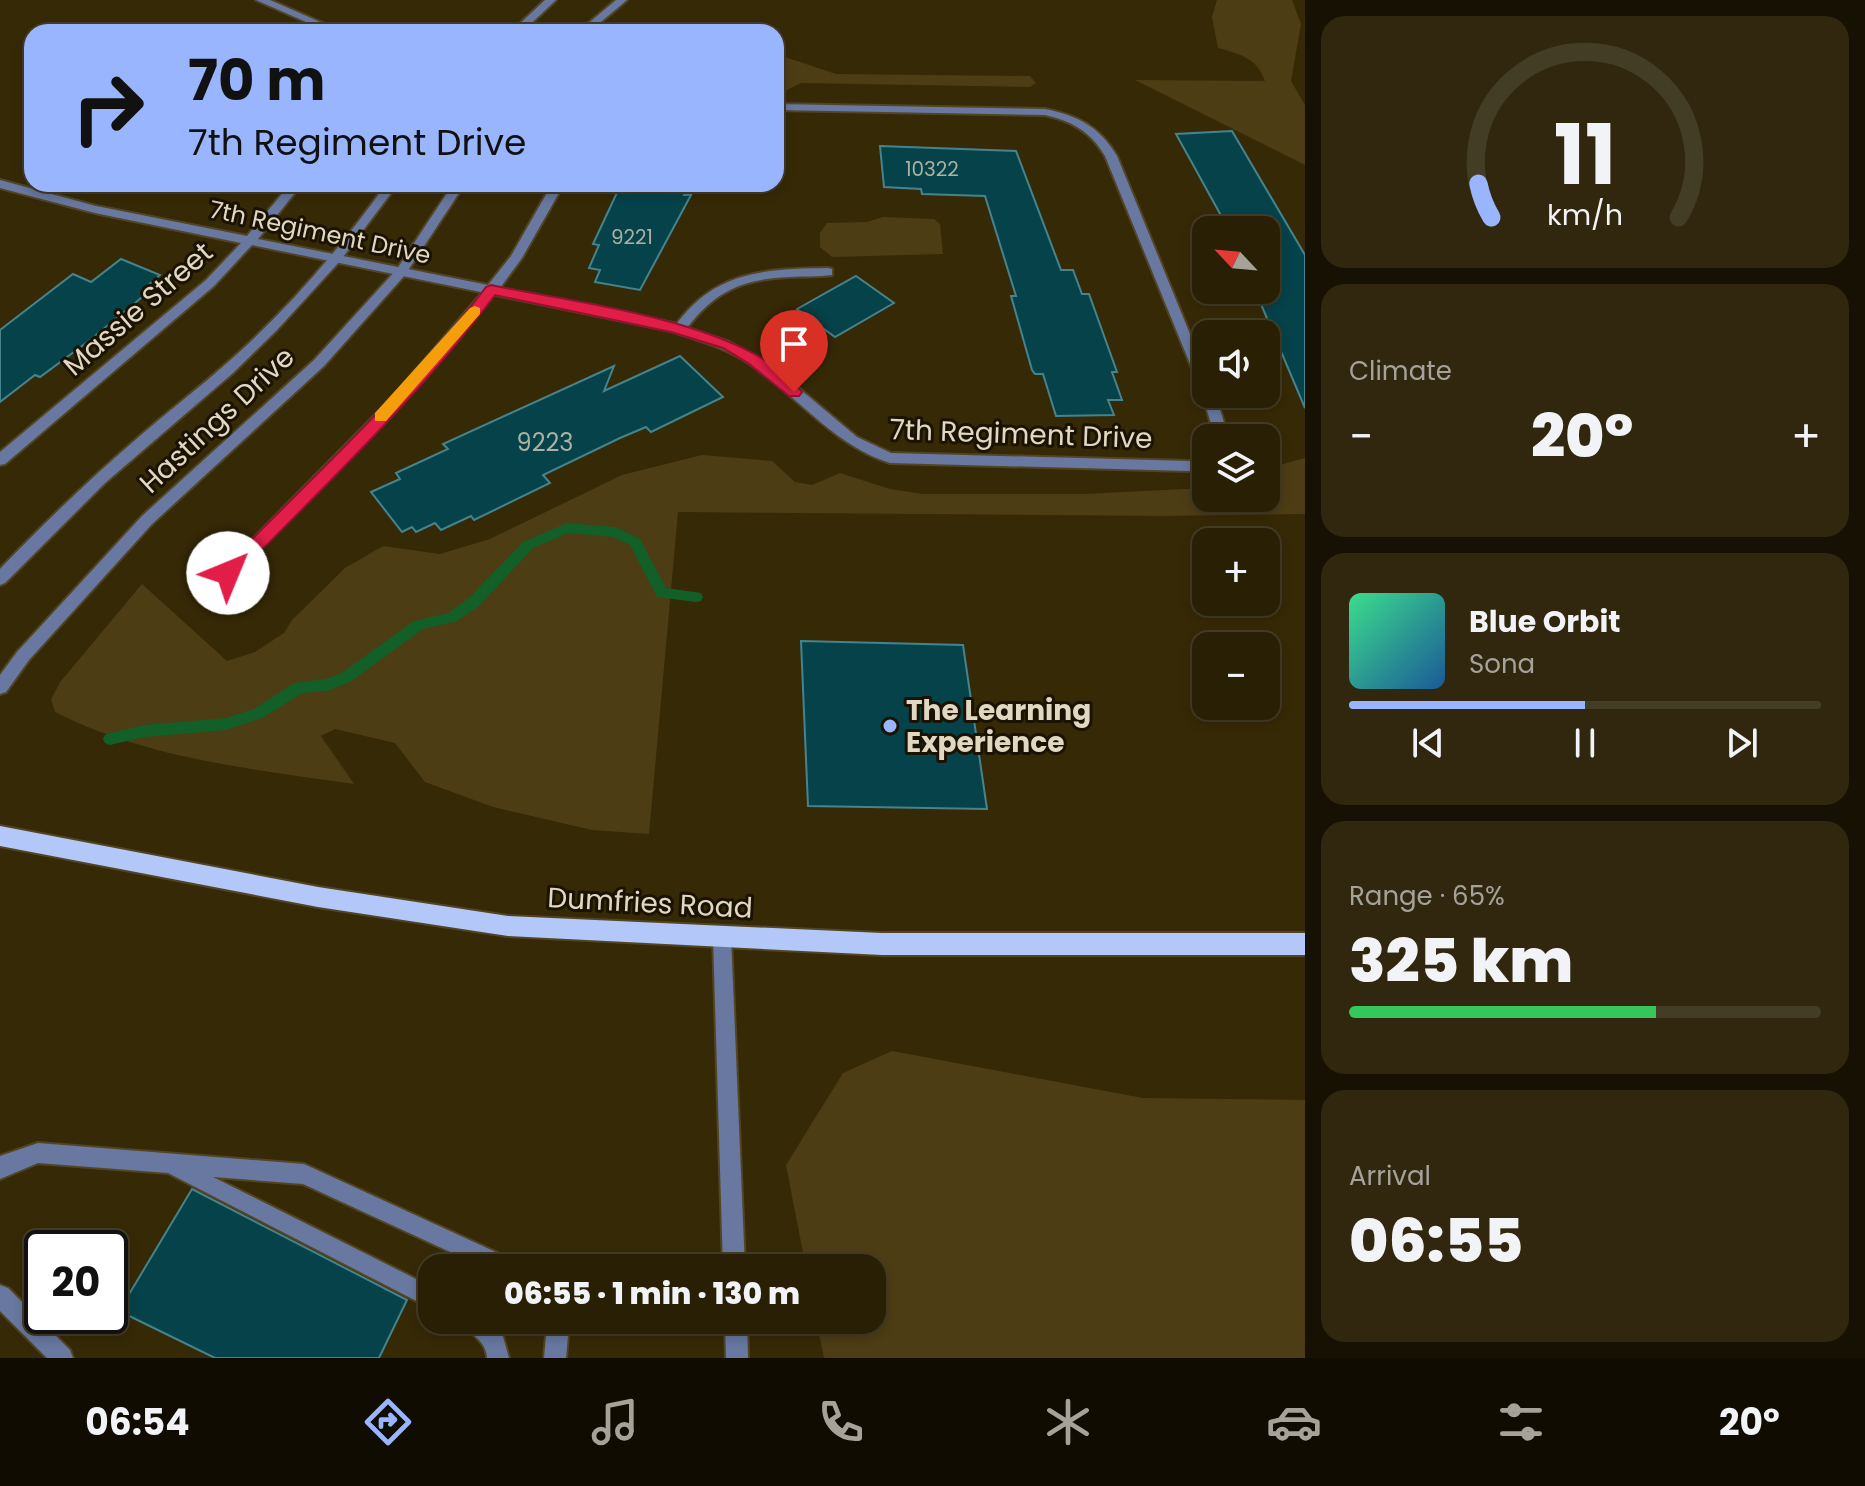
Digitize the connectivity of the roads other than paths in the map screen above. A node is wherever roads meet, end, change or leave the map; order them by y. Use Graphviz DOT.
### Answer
graph roads {
  1 [pos="261,0"];
  2 [pos="551,0"];
  3 [pos="622,0"];
  4 [pos="319,24"];
  5 [pos="525,24"];
  6 [pos="593,24"];
  7 [pos="784,107"];
  8 [pos="0,184"];
  9 [pos="24,190"];
  10 [pos="30,192"];
  11 [pos="289,192"];
  12 [pos="386,192"];
  13 [pos="454,192"];
  14 [pos="553,192"];
  15 [pos="250,240"];
  16 [pos="337,258"];
  17 [pos="401,272"];
  18 [pos="828,272"];
  19 [pos="491,290"];
  20 [pos="679,329"];
  21 [pos="1192,355"];
  22 [pos="0,460"];
  23 [pos="1192,464"];
  24 [pos="228,573"];
  25 [pos="0,579"];
  26 [pos="0,687"];
  27 [pos="0,836"];
  28 [pos="722,937"];
  29 [pos="1305,944"];
  30 [pos="167,1164"];
  31 [pos="0,1169"];
  32 [pos="478,1254"];
  33 [pos="733,1254"];
  34 [pos="418,1291"];
  35 [pos="0,1296"];
  36 [pos="491,1334"];
  37 [pos="556,1334"];
  38 [pos="736,1334"];
  39 [pos="62,1358"];
  40 [pos="498,1358"];
  41 [pos="555,1358"];
  42 [pos="737,1358"];
  1 -- 4 [label="street"];
  2 -- 5 [label="street"];
  3 -- 6 [label="street"];
  7 -- 21 [label="street"];
  8 -- 9 [label="street, 7th Regiment Drive"];
  10 -- 15 [label="street, 7th Regiment Drive"];
  11 -- 15 [label="street, Massie Street"];
  12 -- 16 [label="street, Hastings Drive"];
  13 -- 17 [label="street, Hastings Drive"];
  14 -- 19 [label="street"];
  15 -- 16 [label="street, 7th Regiment Drive"];
  15 -- 22 [label="street, Massie Street"];
  16 -- 17 [label="street, 7th Regiment Drive"];
  16 -- 25 [label="street, Hastings Drive"];
  17 -- 19 [label="street, 7th Regiment Drive"];
  17 -- 26 [label="street, Hastings Drive"];
  18 -- 20 [label="street"];
  19 -- 20 [label="street, 7th Regiment Drive"];
  19 -- 24 [label="street"];
  20 -- 23 [label="street, 7th Regiment Drive"];
  27 -- 28 [label="main road, Dumfries Road"];
  28 -- 29 [label="main road, Dumfries Road"];
  28 -- 33 [label="street"];
  30 -- 31 [label="street"];
  30 -- 32 [label="street"];
  30 -- 34 [label="street"];
  35 -- 39 [label="street"];
  36 -- 40 [label="street"];
  37 -- 41 [label="street"];
  38 -- 42 [label="street"];
}
